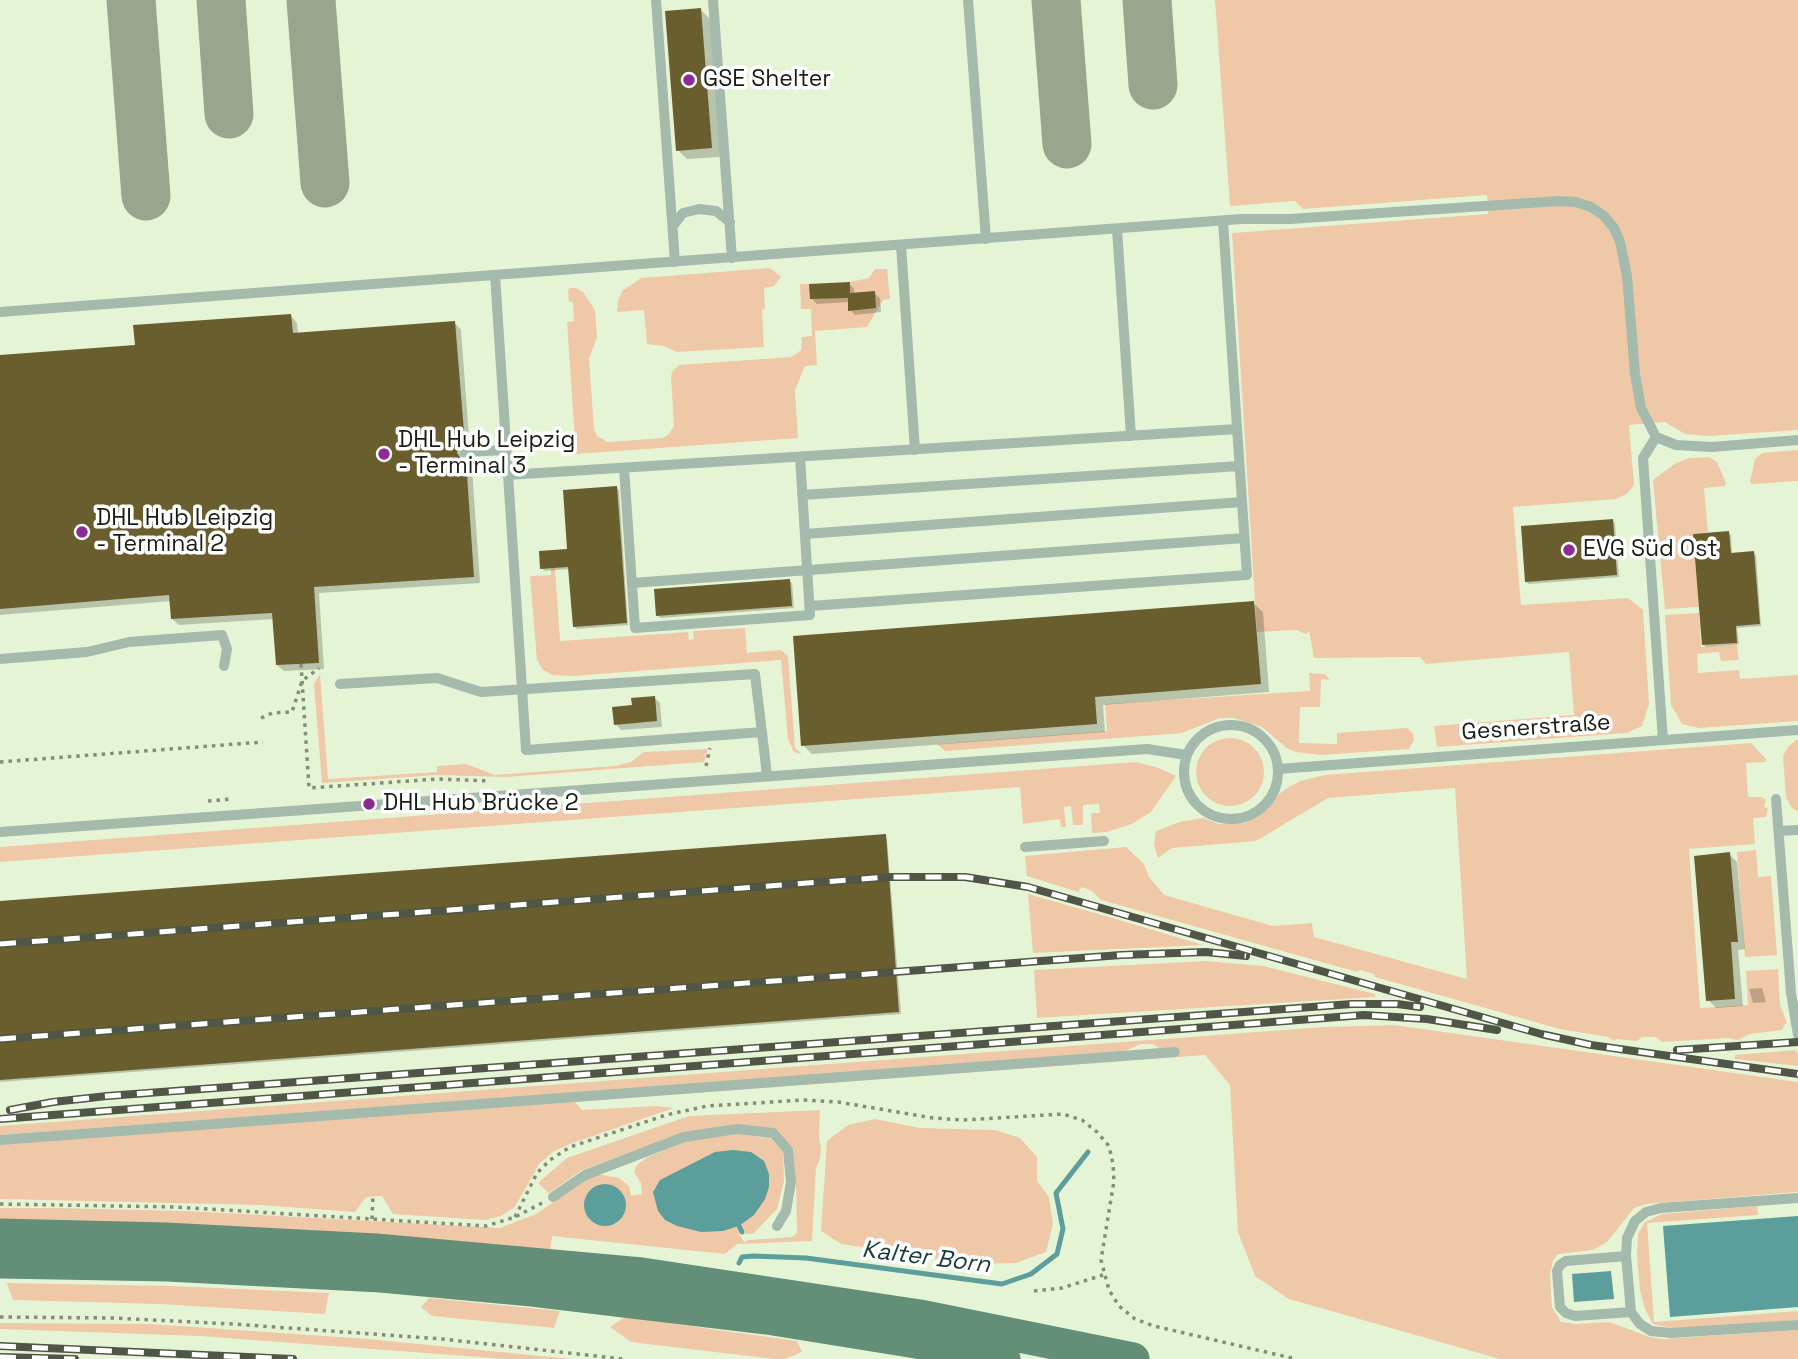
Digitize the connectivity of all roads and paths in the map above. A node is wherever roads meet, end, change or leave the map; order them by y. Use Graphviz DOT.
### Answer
graph roads {
  1 [pos="656,0"];
  2 [pos="713,0"];
  3 [pos="968,0"];
  4 [pos="1223,221"];
  5 [pos="730,222"];
  6 [pos="673,226"];
  7 [pos="1117,229"];
  8 [pos="986,239"];
  9 [pos="901,245"];
  10 [pos="732,258"];
  11 [pos="675,262"];
  12 [pos="495,275"];
  13 [pos="0,312"];
  14 [pos="1237,429"];
  15 [pos="1131,436"];
  16 [pos="1656,437"];
  17 [pos="1798,440"];
  18 [pos="506,450"];
  19 [pos="915,450"];
  20 [pos="465,452"];
  21 [pos="800,457"];
  22 [pos="1239,466"];
  23 [pos="624,468"];
  24 [pos="507,475"];
  25 [pos="802,495"];
  26 [pos="1242,502"];
  27 [pos="805,534"];
  28 [pos="1244,538"];
  29 [pos="807,571"];
  30 [pos="632,583"];
  31 [pos="810,610"];
  32 [pos="0,659"];
  33 [pos="301,664"];
  34 [pos="224,666"];
  35 [pos="319,668"];
  36 [pos="302,681"];
  37 [pos="340,684"];
  38 [pos="522,689"];
  39 [pos="261,719"];
  40 [pos="1798,730"];
  41 [pos="762,732"];
  42 [pos="1663,740"];
  43 [pos="263,742"];
  44 [pos="1187,755"];
  45 [pos="0,762"];
  46 [pos="718,765"];
  47 [pos="706,766"];
  48 [pos="1278,769"];
  49 [pos="767,775"];
  50 [pos="492,781"];
  51 [pos="1776,799"];
  52 [pos="1798,830"];
  53 [pos="1779,831"];
  54 [pos="0,832"];
  55 [pos="1104,841"];
  56 [pos="1025,847"];
  57 [pos="1795,993"];
  58 [pos="1798,1035"];
  59 [pos="1175,1052"];
  60 [pos="0,1140"];
  61 [pos="373,1195"];
  62 [pos="553,1197"];
  63 [pos="1798,1198"];
  64 [pos="0,1204"];
  65 [pos="515,1217"];
  66 [pos="372,1219"];
  67 [pos="777,1226"];
  68 [pos="0,1235"];
  69 [pos="1626,1256"];
  70 [pos="0,1262"];
  71 [pos="1103,1275"];
  72 [pos="1034,1291"];
  73 [pos="1631,1312"];
  74 [pos="0,1317"];
  75 [pos="1798,1325"];
  76 [pos="623,1359"];
  77 [pos="1004,1359"];
  78 [pos="1133,1359"];
  79 [pos="1296,1359"];
  1 -- 6 [label="lane"];
  2 -- 5 [label="lane"];
  3 -- 8 [label="lane"];
  4 -- 7 [label="lane"];
  4 -- 14 [label="lane"];
  4 -- 16 [label="lane"];
  5 -- 6 [label="lane"];
  5 -- 10 [label="lane"];
  6 -- 11 [label="lane"];
  7 -- 8 [label="lane"];
  7 -- 15 [label="lane"];
  8 -- 9 [label="lane"];
  9 -- 10 [label="lane"];
  9 -- 19 [label="lane"];
  10 -- 11 [label="lane"];
  11 -- 12 [label="lane"];
  12 -- 13 [label="lane"];
  12 -- 18 [label="lane"];
  14 -- 15 [label="lane"];
  14 -- 22 [label="lane"];
  15 -- 19 [label="lane"];
  16 -- 17 [label="lane"];
  16 -- 42 [label="lane"];
  18 -- 20 [label="lane"];
  18 -- 24 [label="lane"];
  19 -- 21 [label="lane"];
  21 -- 23 [label="lane"];
  21 -- 25 [label="lane"];
  22 -- 25 [label="lane"];
  22 -- 26 [label="lane"];
  23 -- 24 [label="lane"];
  23 -- 30 [label="lane"];
  24 -- 38 [label="lane"];
  25 -- 27 [label="lane"];
  26 -- 27 [label="lane"];
  26 -- 28 [label="lane"];
  27 -- 29 [label="lane"];
  28 -- 29 [label="lane"];
  28 -- 31 [label="lane"];
  29 -- 30 [label="lane"];
  29 -- 31 [label="lane"];
  30 -- 31 [label="lane"];
  32 -- 34 [label="lane"];
  33 -- 36 [label="path"];
  35 -- 36 [label="path"];
  36 -- 39 [label="path"];
  36 -- 50 [label="path"];
  37 -- 38 [label="lane"];
  38 -- 41 [label="lane"];
  38 -- 41 [label="lane"];
  40 -- 42 [label="lane, Gesnerstraße"];
  41 -- 49 [label="lane"];
  42 -- 48 [label="lane, Gesnerstraße"];
  43 -- 45 [label="path"];
  44 -- 48 [label="lane"];
  44 -- 48 [label="lane"];
  44 -- 49 [label="lane"];
  46 -- 47 [label="path"];
  49 -- 54 [label="lane"];
  51 -- 53 [label="lane"];
  52 -- 53 [label="lane"];
  53 -- 57 [label="lane"];
  55 -- 56 [label="lane"];
  57 -- 58 [label="lane"];
  59 -- 60 [label="lane"];
  61 -- 66 [label="path"];
  62 -- 65 [label="path"];
  62 -- 67 [label="lane"];
  63 -- 69 [label="lane"];
  64 -- 66 [label="path"];
  65 -- 66 [label="path"];
  65 -- 71 [label="path"];
  68 -- 78 [label="main road"];
  69 -- 73 [label="lane"];
  69 -- 73 [label="lane"];
  70 -- 77 [label="main road"];
  71 -- 72 [label="path"];
  71 -- 79 [label="path"];
  73 -- 75 [label="lane"];
  74 -- 76 [label="path"];
}
